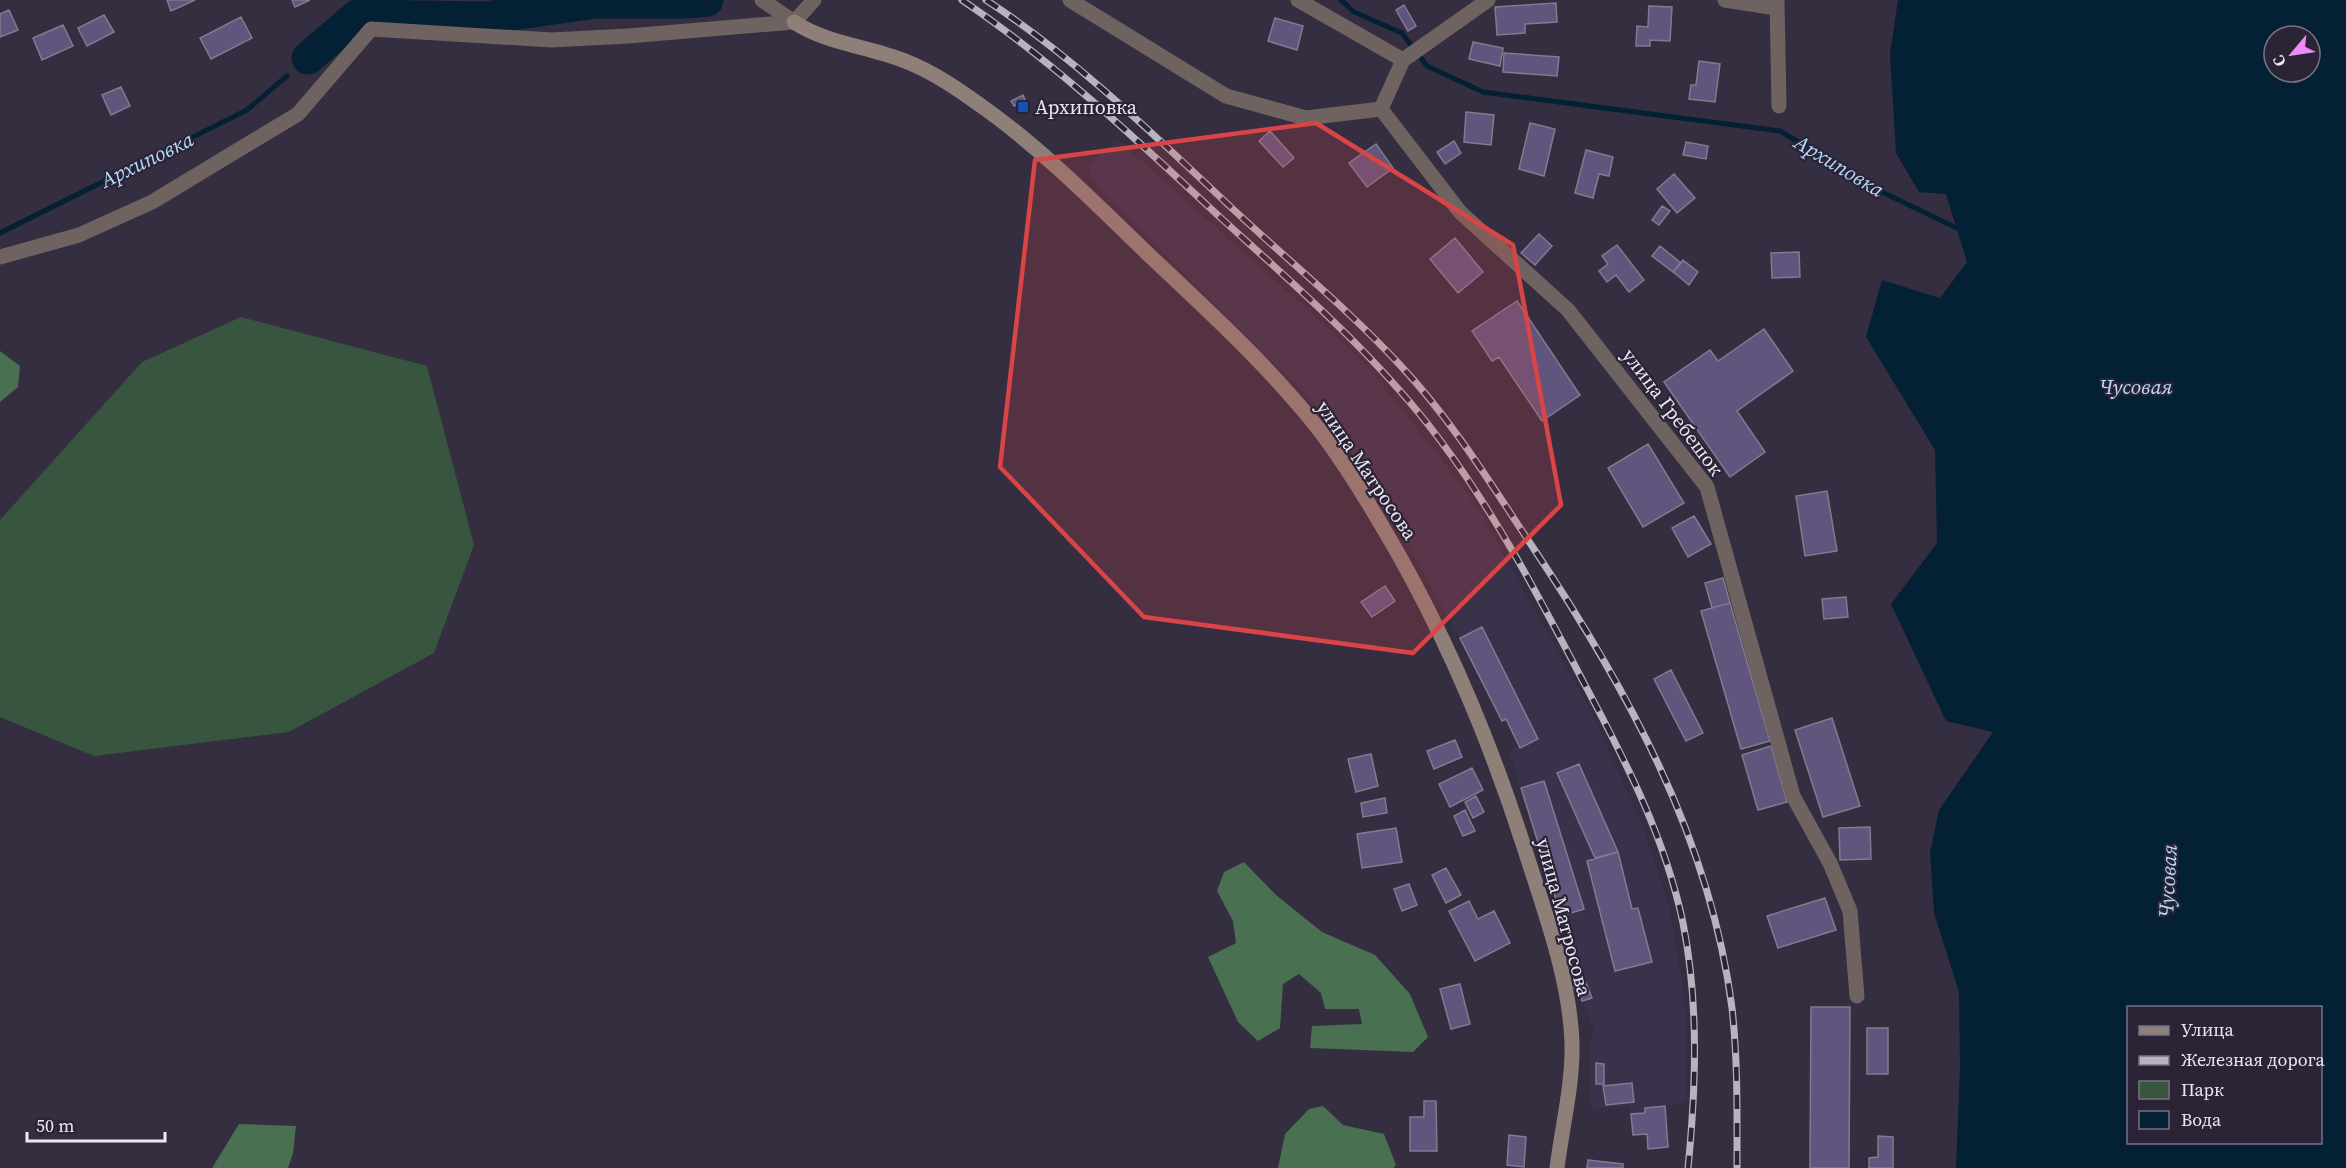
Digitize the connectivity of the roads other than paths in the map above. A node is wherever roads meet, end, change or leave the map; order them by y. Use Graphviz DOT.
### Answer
graph roads {
  1 [pos="814,0"];
  2 [pos="1070,0"];
  3 [pos="1298,0"];
  4 [pos="1488,0"];
  5 [pos="1725,0"];
  6 [pos="762,1"];
  7 [pos="1777,4"];
  8 [pos="794,22"];
  9 [pos="1403,60"];
  10 [pos="1779,106"];
  11 [pos="1381,109"];
  12 [pos="0,257"];
  13 [pos="1857,996"];
  14 [pos="1557,1168"];
  1 -- 8 [label="street"];
  2 -- 11 [label="street"];
  3 -- 9 [label="street"];
  4 -- 9 [label="street"];
  5 -- 7 [label="street"];
  6 -- 8 [label="street"];
  7 -- 10 [label="street"];
  8 -- 12 [label="street"];
  8 -- 14 [label="street, улица Матросова"];
  9 -- 11 [label="street"];
  11 -- 13 [label="street, улица Гребешок"];
}
